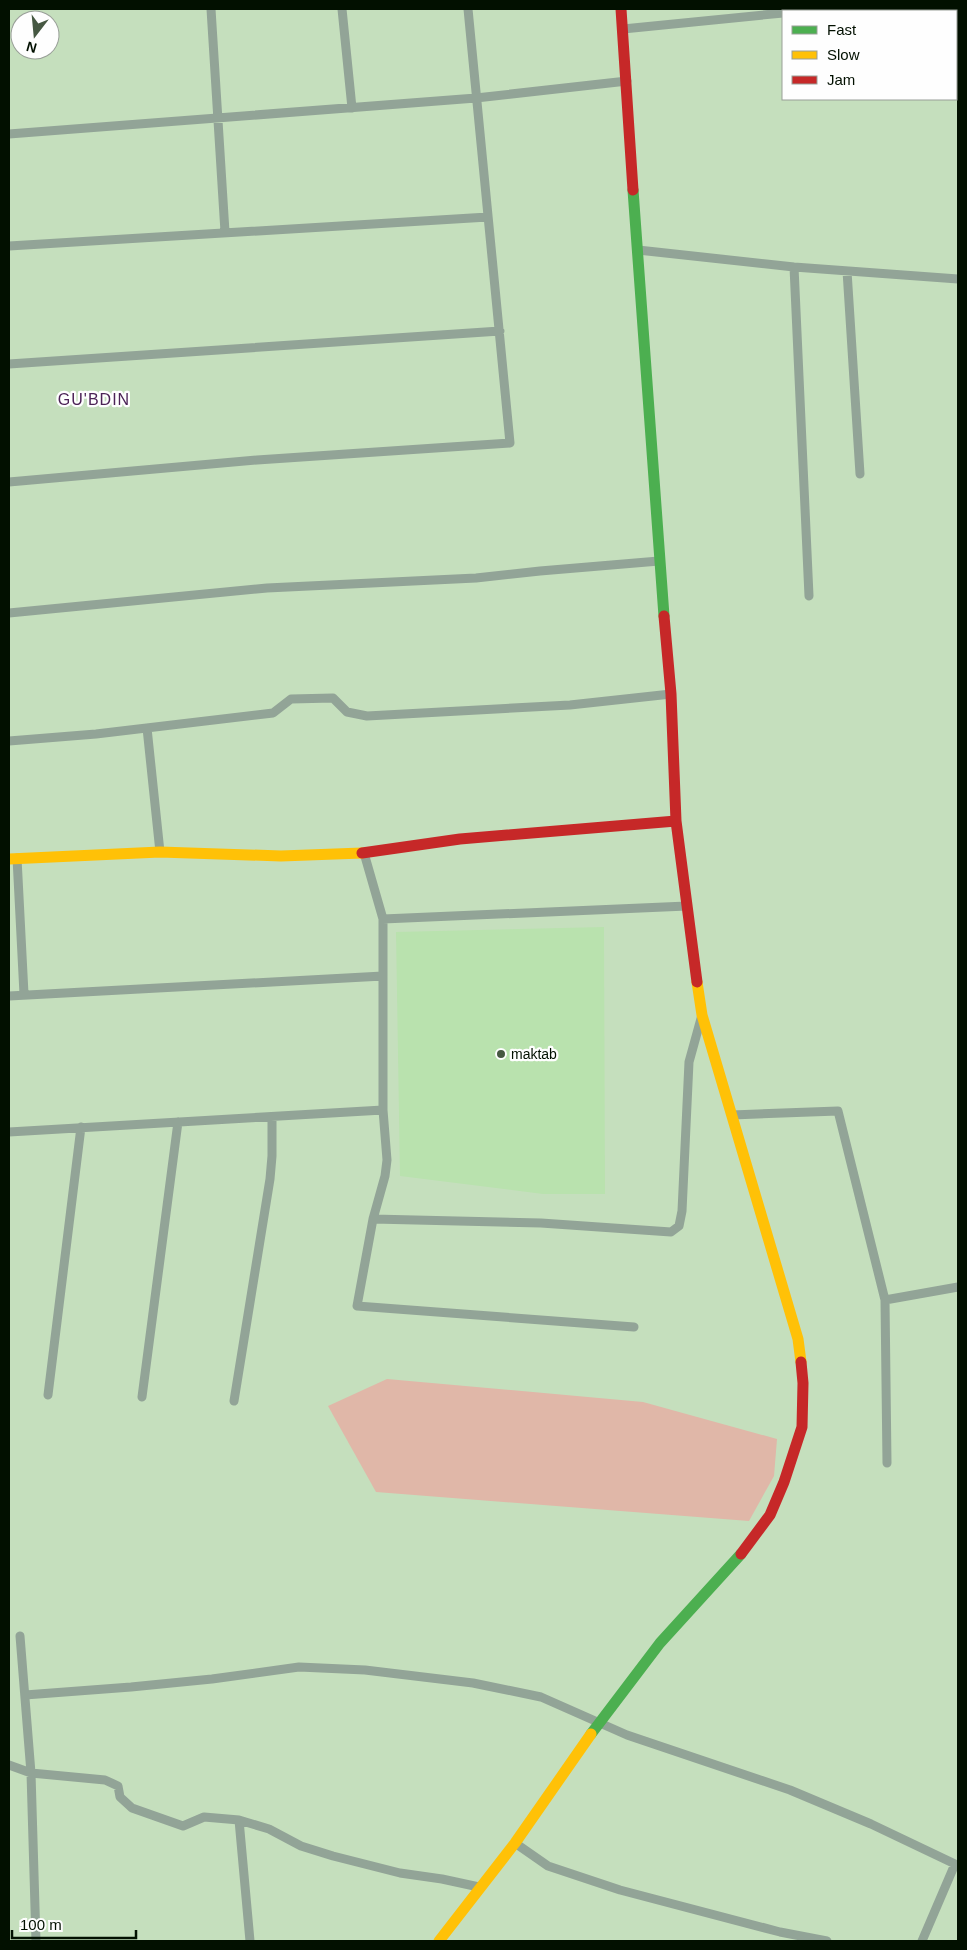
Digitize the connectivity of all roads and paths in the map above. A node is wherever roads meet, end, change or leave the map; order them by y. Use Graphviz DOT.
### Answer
graph roads {
  1 [pos="211,9"];
  2 [pos="342,9"];
  3 [pos="468,9"];
  4 [pos="621,9"];
  5 [pos="830,9"];
  6 [pos="816,10"];
  7 [pos="764,12"];
  8 [pos="782,13"];
  9 [pos="622,28"];
  10 [pos="627,81"];
  11 [pos="476,98"];
  12 [pos="352,108"];
  13 [pos="218,118"];
  14 [pos="9,134"];
  15 [pos="488,217"];
  16 [pos="225,232"];
  17 [pos="9,246"];
  18 [pos="638,250"];
  19 [pos="794,267"];
  20 [pos="847,271"];
  21 [pos="958,279"];
  22 [pos="500,331"];
  23 [pos="9,364"];
  24 [pos="860,474"];
  25 [pos="9,482"];
  26 [pos="659,561"];
  27 [pos="809,596"];
  28 [pos="9,613"];
  29 [pos="671,694"];
  30 [pos="147,728"];
  31 [pos="9,741"];
  32 [pos="676,821"];
  33 [pos="160,852"];
  34 [pos="364,853"];
  35 [pos="13,858"];
  36 [pos="687,906"];
  37 [pos="384,919"];
  38 [pos="383,976"];
  39 [pos="24,994"];
  40 [pos="9,996"];
  41 [pos="702,1015"];
  42 [pos="383,1110"];
  43 [pos="732,1115"];
  44 [pos="272,1117"];
  45 [pos="178,1122"];
  46 [pos="81,1128"];
  47 [pos="9,1132"];
  48 [pos="373,1219"];
  49 [pos="958,1287"];
  50 [pos="885,1300"];
  51 [pos="634,1327"];
  52 [pos="48,1395"];
  53 [pos="142,1397"];
  54 [pos="234,1401"];
  55 [pos="887,1463"];
  56 [pos="20,1636"];
  57 [pos="25,1696"];
  58 [pos="600,1722"];
  59 [pos="9,1765"];
  60 [pos="31,1773"];
  61 [pos="239,1820"];
  62 [pos="515,1843"];
  63 [pos="479,1888"];
  64 [pos="36,1941"];
  65 [pos="250,1941"];
  66 [pos="439,1941"];
  67 [pos="827,1941"];
  68 [pos="922,1941"];
  1 -- 13 [label="street"];
  2 -- 12 [label="street"];
  3 -- 11 [label="street"];
  4 -- 9 [label="street"];
  5 -- 6 [label="street"];
  7 -- 8 [label="street"];
  7 -- 9 [label="street"];
  9 -- 10 [label="street"];
  10 -- 11 [label="street"];
  10 -- 18 [label="street"];
  11 -- 12 [label="street"];
  11 -- 15 [label="street"];
  12 -- 13 [label="street"];
  13 -- 14 [label="street"];
  13 -- 16 [label="street"];
  15 -- 16 [label="street"];
  15 -- 22 [label="street"];
  16 -- 17 [label="street"];
  18 -- 19 [label="street"];
  18 -- 26 [label="street"];
  19 -- 20 [label="street"];
  19 -- 27 [label="street"];
  20 -- 21 [label="street"];
  20 -- 24 [label="street"];
  22 -- 23 [label="street"];
  22 -- 25 [label="street"];
  26 -- 28 [label="street"];
  26 -- 29 [label="street"];
  29 -- 30 [label="street"];
  29 -- 32 [label="street"];
  30 -- 31 [label="street"];
  30 -- 33 [label="street"];
  32 -- 34 [label="street"];
  32 -- 36 [label="street"];
  33 -- 34 [label="street"];
  33 -- 35 [label="street"];
  34 -- 37 [label="street"];
  35 -- 39 [label="street"];
  36 -- 37 [label="street"];
  36 -- 41 [label="street"];
  37 -- 38 [label="street"];
  38 -- 39 [label="street"];
  38 -- 42 [label="street"];
  39 -- 40 [label="street"];
  41 -- 43 [label="street"];
  41 -- 48 [label="street"];
  42 -- 44 [label="street"];
  42 -- 48 [label="street"];
  43 -- 50 [label="street"];
  43 -- 58 [label="street"];
  44 -- 45 [label="street"];
  44 -- 54 [label="street"];
  45 -- 46 [label="street"];
  45 -- 53 [label="street"];
  46 -- 47 [label="street"];
  46 -- 52 [label="street"];
  48 -- 51 [label="street"];
  49 -- 50 [label="street"];
  50 -- 55 [label="street"];
  56 -- 57 [label="street"];
  57 -- 58 [label="street"];
  57 -- 60 [label="street"];
  58 -- 62 [label="street"];
  58 -- 68 [label="street"];
  59 -- 60 [label="street"];
  60 -- 61 [label="street"];
  60 -- 64 [label="street"];
  61 -- 63 [label="street"];
  61 -- 65 [label="street"];
  62 -- 63 [label="street"];
  62 -- 67 [label="street"];
  63 -- 66 [label="street"];
}
